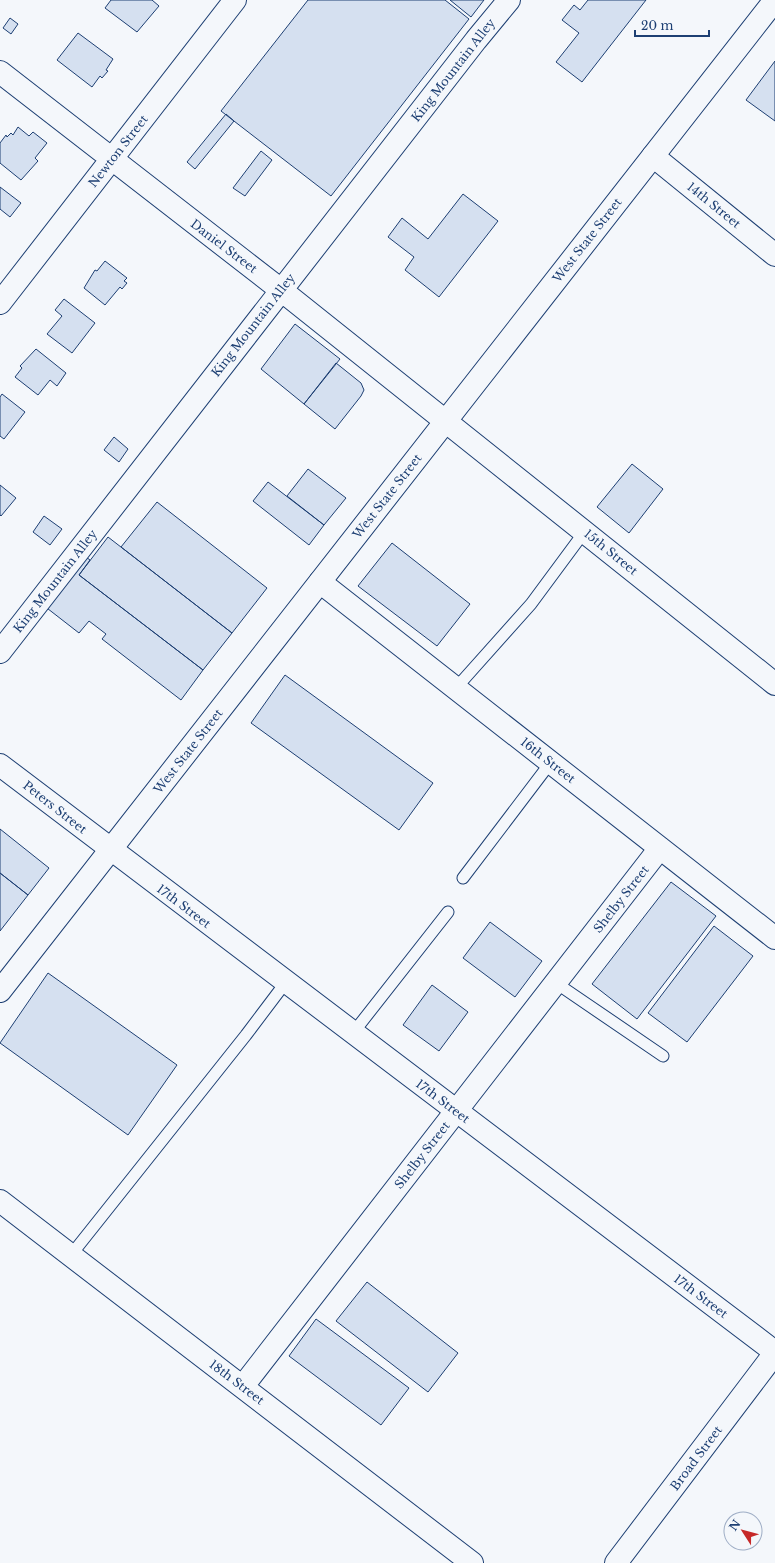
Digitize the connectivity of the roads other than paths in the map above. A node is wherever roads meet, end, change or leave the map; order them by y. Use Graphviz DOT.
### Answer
graph roads {
  1 [pos="235,0"];
  2 [pos="509,0"];
  3 [pos="775,0"];
  4 [pos="0,72"];
  5 [pos="653,156"];
  6 [pos="111,160"];
  7 [pos="775,255"];
  8 [pos="281,290"];
  9 [pos="0,303"];
  10 [pos="446,420"];
  11 [pos="585,532"];
  12 [pos="320,582"];
  13 [pos="0,652"];
  14 [pos="775,684"];
  15 [pos="456,688"];
  16 [pos="551,762"];
  17 [pos="0,765"];
  18 [pos="660,848"];
  19 [pos="111,850"];
  20 [pos="463,878"];
  21 [pos="448,912"];
  22 [pos="775,938"];
  23 [pos="286,982"];
  24 [pos="556,983"];
  25 [pos="0,992"];
  26 [pos="353,1033"];
  27 [pos="663,1056"];
  28 [pos="456,1111"];
  29 [pos="0,1201"];
  30 [pos="71,1255"];
  31 [pos="775,1353"];
  32 [pos="243,1386"];
  33 [pos="472,1563"];
  34 [pos="616,1563"];
  1 -- 6 [label="street, Newton Street"];
  2 -- 8 [label="street, King Mountain Alley"];
  3 -- 5 [label="street, West State Street"];
  4 -- 6 [label="street, Daniel Street"];
  5 -- 7 [label="street, 14th Street"];
  5 -- 10 [label="street, West State Street"];
  6 -- 8 [label="street, Daniel Street"];
  6 -- 9 [label="street, Newton Street"];
  8 -- 10 [label="street, Daniel Street"];
  8 -- 13 [label="street, King Mountain Alley"];
  10 -- 11 [label="street, 15th Street"];
  10 -- 12 [label="street, West State Street"];
  11 -- 14 [label="street, 15th Street"];
  11 -- 15 [label="lane"];
  12 -- 15 [label="street, 16th Street"];
  12 -- 19 [label="street, West State Street"];
  15 -- 16 [label="street, 16th Street"];
  16 -- 18 [label="street, 16th Street"];
  16 -- 20 [label="lane"];
  17 -- 19 [label="street, Peters Street"];
  18 -- 22 [label="street, 16th Street"];
  18 -- 24 [label="street, Shelby Street"];
  19 -- 23 [label="street, 17th Street"];
  19 -- 25 [label="street, West State Street"];
  21 -- 26 [label="lane"];
  23 -- 26 [label="street, 17th Street"];
  23 -- 30 [label="lane"];
  24 -- 27 [label="lane"];
  24 -- 28 [label="street, Shelby Street"];
  26 -- 28 [label="street, 17th Street"];
  28 -- 31 [label="street, 17th Street"];
  28 -- 32 [label="street, Shelby Street"];
  29 -- 30 [label="street, 18th Street"];
  30 -- 32 [label="street, 18th Street"];
  31 -- 34 [label="street, Broad Street"];
  32 -- 33 [label="street, 18th Street"];
}
